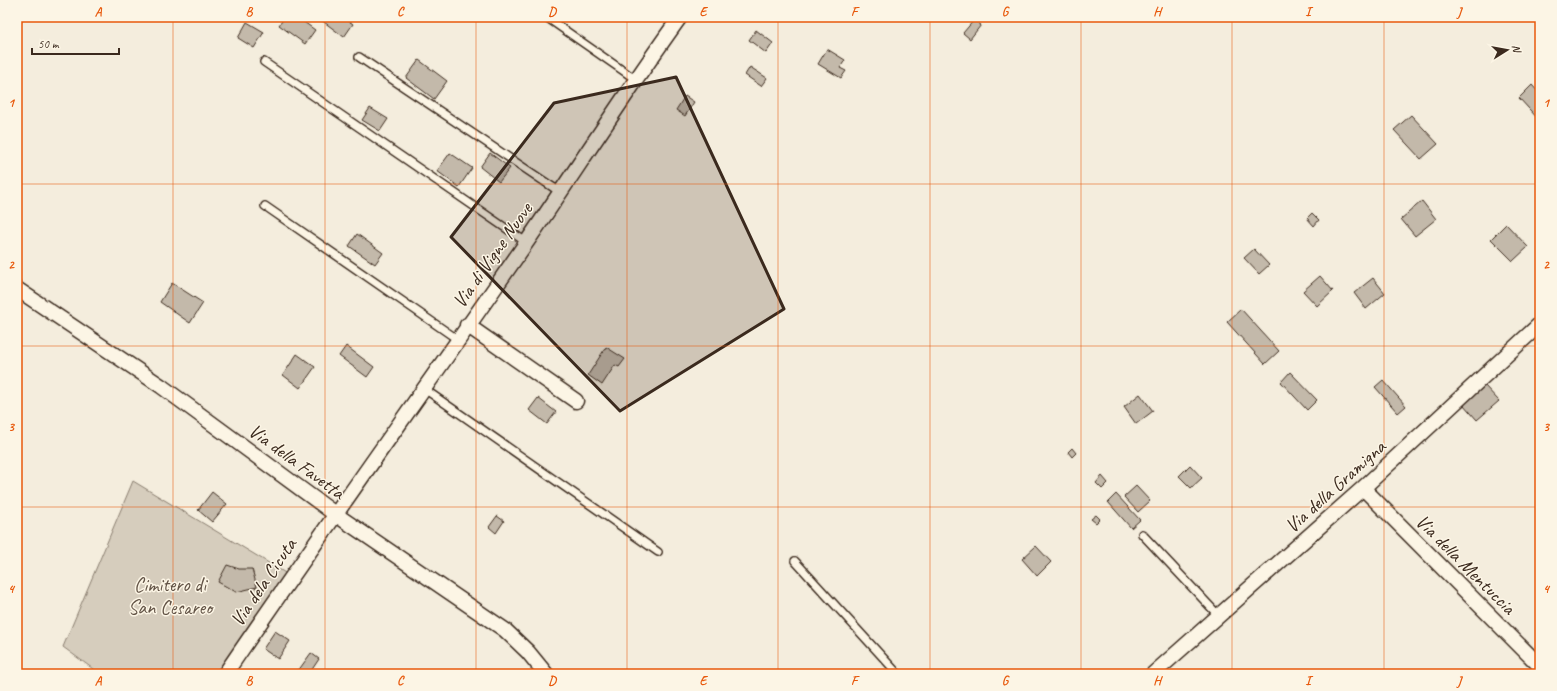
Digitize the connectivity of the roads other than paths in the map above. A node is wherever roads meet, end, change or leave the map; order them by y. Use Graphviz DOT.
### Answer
graph roads {
  1 [pos="19,17"];
  2 [pos="546,17"];
  3 [pos="680,17"];
  4 [pos="17,20"];
  5 [pos="359,57"];
  6 [pos="264,62"];
  7 [pos="636,79"];
  8 [pos="560,192"];
  9 [pos="265,206"];
  10 [pos="526,242"];
  11 [pos="17,289"];
  12 [pos="1540,324"];
  13 [pos="467,325"];
  14 [pos="457,339"];
  15 [pos="423,388"];
  16 [pos="576,401"];
  17 [pos="1363,488"];
  18 [pos="335,514"];
  19 [pos="1142,534"];
  20 [pos="658,552"];
  21 [pos="795,561"];
  22 [pos="1219,616"];
  23 [pos="1540,666"];
  24 [pos="225,674"];
  25 [pos="546,674"];
  26 [pos="898,674"];
  27 [pos="1153,674"];
  1 -- 4 [label="lane"];
  2 -- 7 [label="lane"];
  3 -- 7 [label="street, Via di Vigne Nuove"];
  5 -- 8 [label="lane"];
  6 -- 10 [label="lane"];
  7 -- 8 [label="street, Via di Vigne Nuove"];
  8 -- 10 [label="street, Via di Vigne Nuove"];
  9 -- 14 [label="lane"];
  10 -- 13 [label="street, Via di Vigne Nuove"];
  11 -- 18 [label="street, Via della Favetta"];
  12 -- 17 [label="street, Via della Gramigna"];
  13 -- 14 [label="street, Via di Vigne Nuove"];
  13 -- 16 [label="street"];
  14 -- 15 [label="street, Via di Vigne Nuove"];
  15 -- 18 [label="street, Via di Vigne Nuove"];
  15 -- 20 [label="lane"];
  17 -- 22 [label="street, Via della Gramigna"];
  17 -- 23 [label="street, Via della Mentuccia"];
  18 -- 24 [label="street, Via dela Cicuta"];
  18 -- 25 [label="street, Via della Favetta"];
  19 -- 22 [label="lane"];
  21 -- 26 [label="lane"];
  22 -- 27 [label="street, Via della Gramigna"];
}
